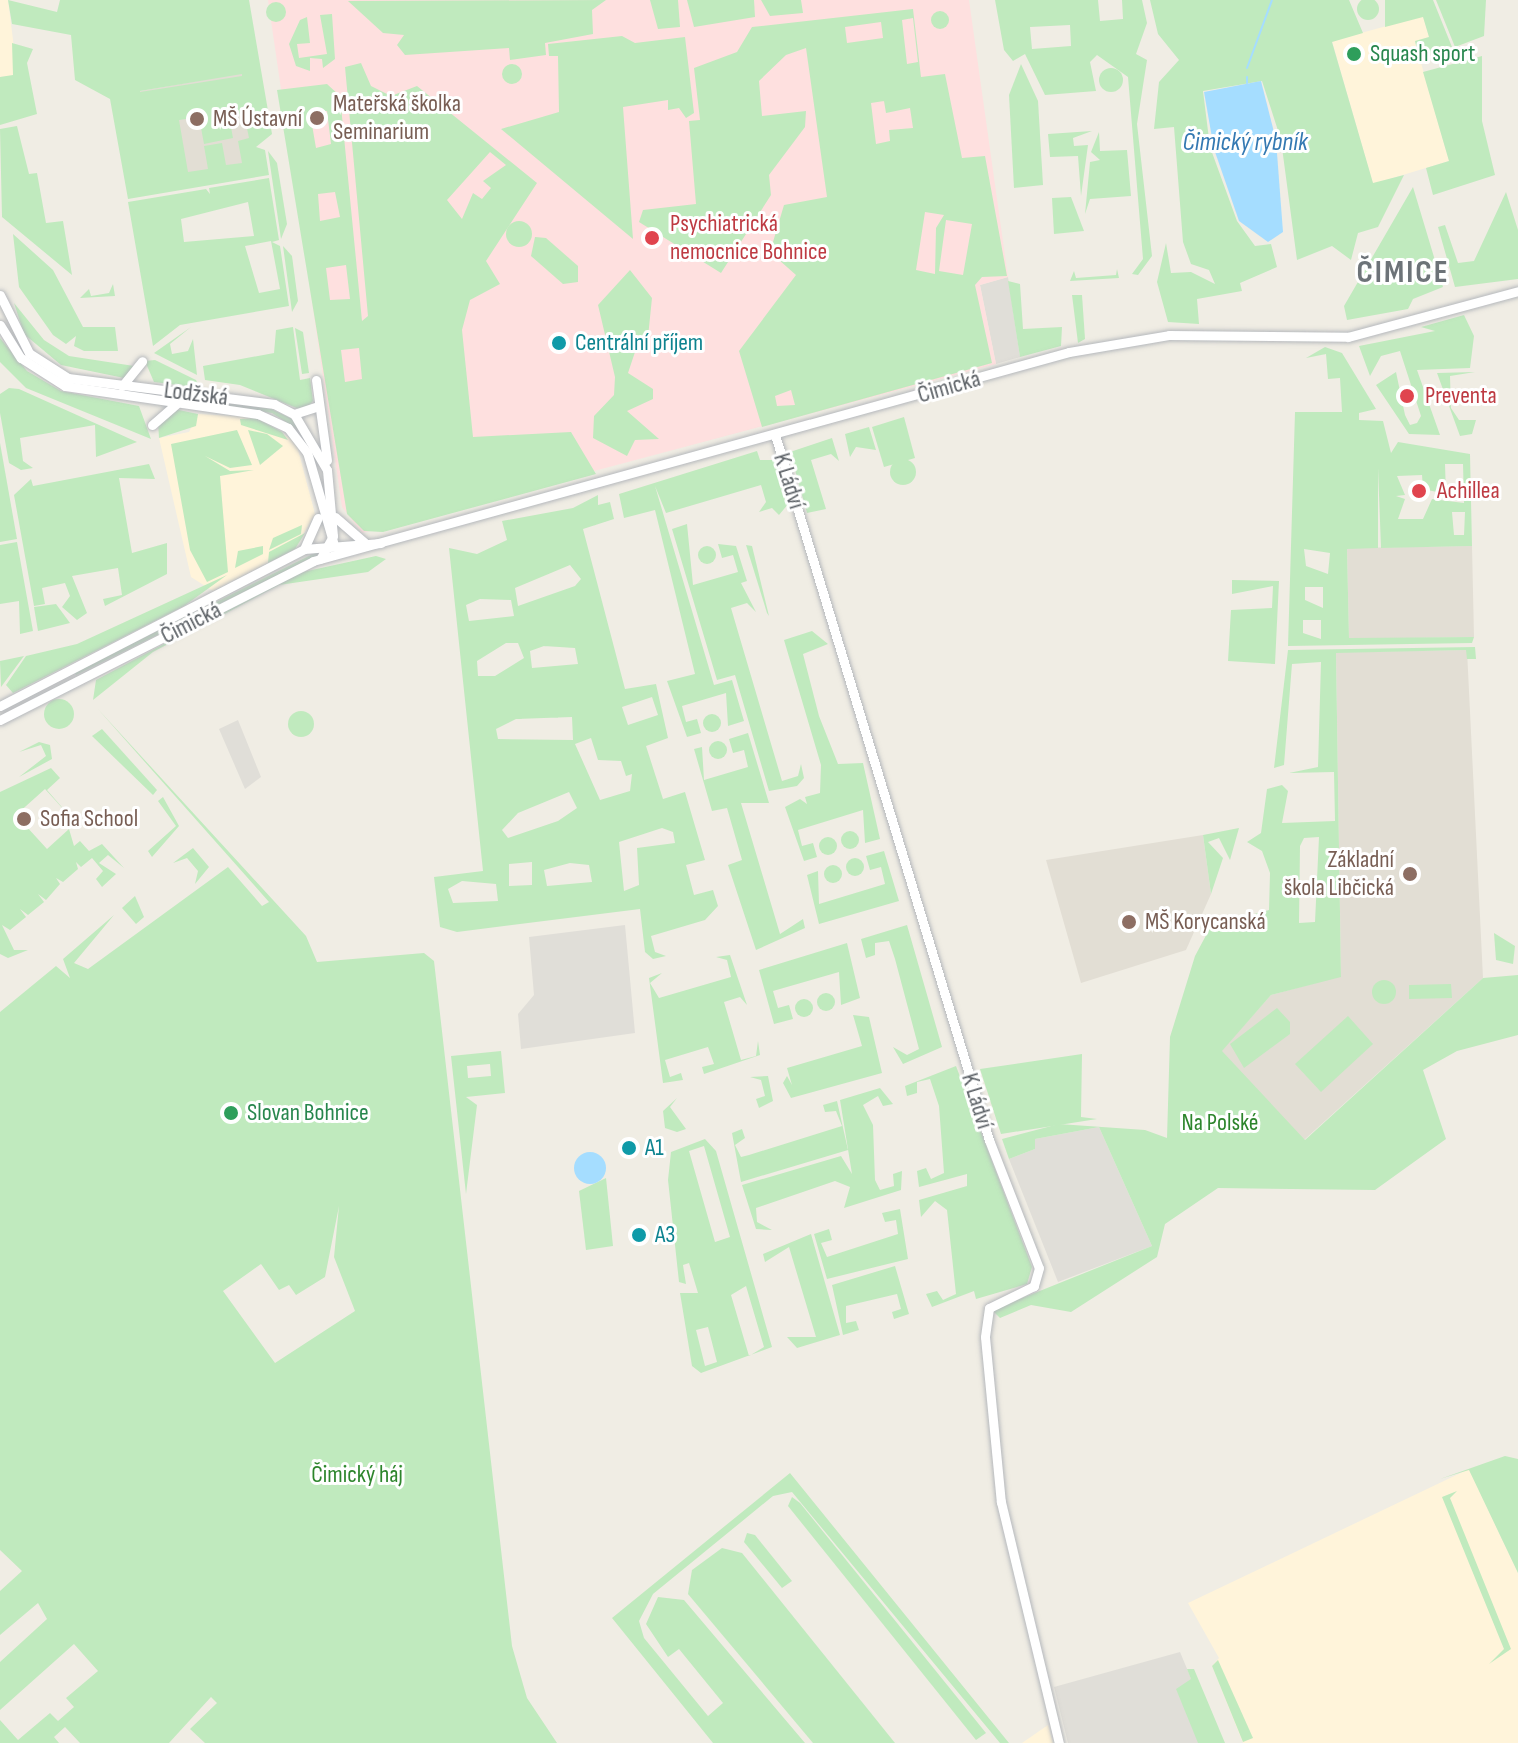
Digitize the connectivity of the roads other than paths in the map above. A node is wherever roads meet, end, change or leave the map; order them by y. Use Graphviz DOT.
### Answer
graph roads {
  1 [pos="1518,291"];
  2 [pos="0,295"];
  3 [pos="0,325"];
  4 [pos="142,361"];
  5 [pos="122,386"];
  6 [pos="176,404"];
  7 [pos="316,407"];
  8 [pos="294,414"];
  9 [pos="152,425"];
  10 [pos="323,425"];
  11 [pos="311,434"];
  12 [pos="776,438"];
  13 [pos="301,440"];
  14 [pos="327,470"];
  15 [pos="318,507"];
  16 [pos="334,516"];
  17 [pos="365,543"];
  18 [pos="389,543"];
  19 [pos="332,544"];
  20 [pos="304,549"];
  21 [pos="346,555"];
  22 [pos="320,559"];
  23 [pos="0,706"];
  24 [pos="0,720"];
  25 [pos="1059,1743"];
  1 -- 12 [label="street, Čimická"];
  2 -- 5 [label="street, Lodžská"];
  3 -- 6 [label="street, Lodžská"];
  4 -- 5 [label="street"];
  5 -- 8 [label="street, Lodžská"];
  6 -- 9 [label="street"];
  6 -- 13 [label="street, Lodžská"];
  7 -- 8 [label="street"];
  7 -- 10 [label="street"];
  7 -- 11 [label="street"];
  8 -- 11 [label="street"];
  10 -- 11 [label="street"];
  10 -- 14 [label="street"];
  11 -- 13 [label="street"];
  11 -- 14 [label="street"];
  12 -- 18 [label="street, Čimická"];
  12 -- 25 [label="street, K Ládví"];
  13 -- 15 [label="street"];
  14 -- 16 [label="street"];
  15 -- 19 [label="street"];
  15 -- 20 [label="street"];
  16 -- 17 [label="street"];
  16 -- 19 [label="street"];
  17 -- 18 [label="street, Čimická"];
  17 -- 19 [label="street, Čimická"];
  18 -- 21 [label="street, Čimická"];
  19 -- 20 [label="street, Čimická"];
  19 -- 21 [label="street"];
  19 -- 22 [label="street"];
  20 -- 23 [label="street, Čimická"];
  21 -- 22 [label="street, Čimická"];
  22 -- 24 [label="street, Čimická"];
}
